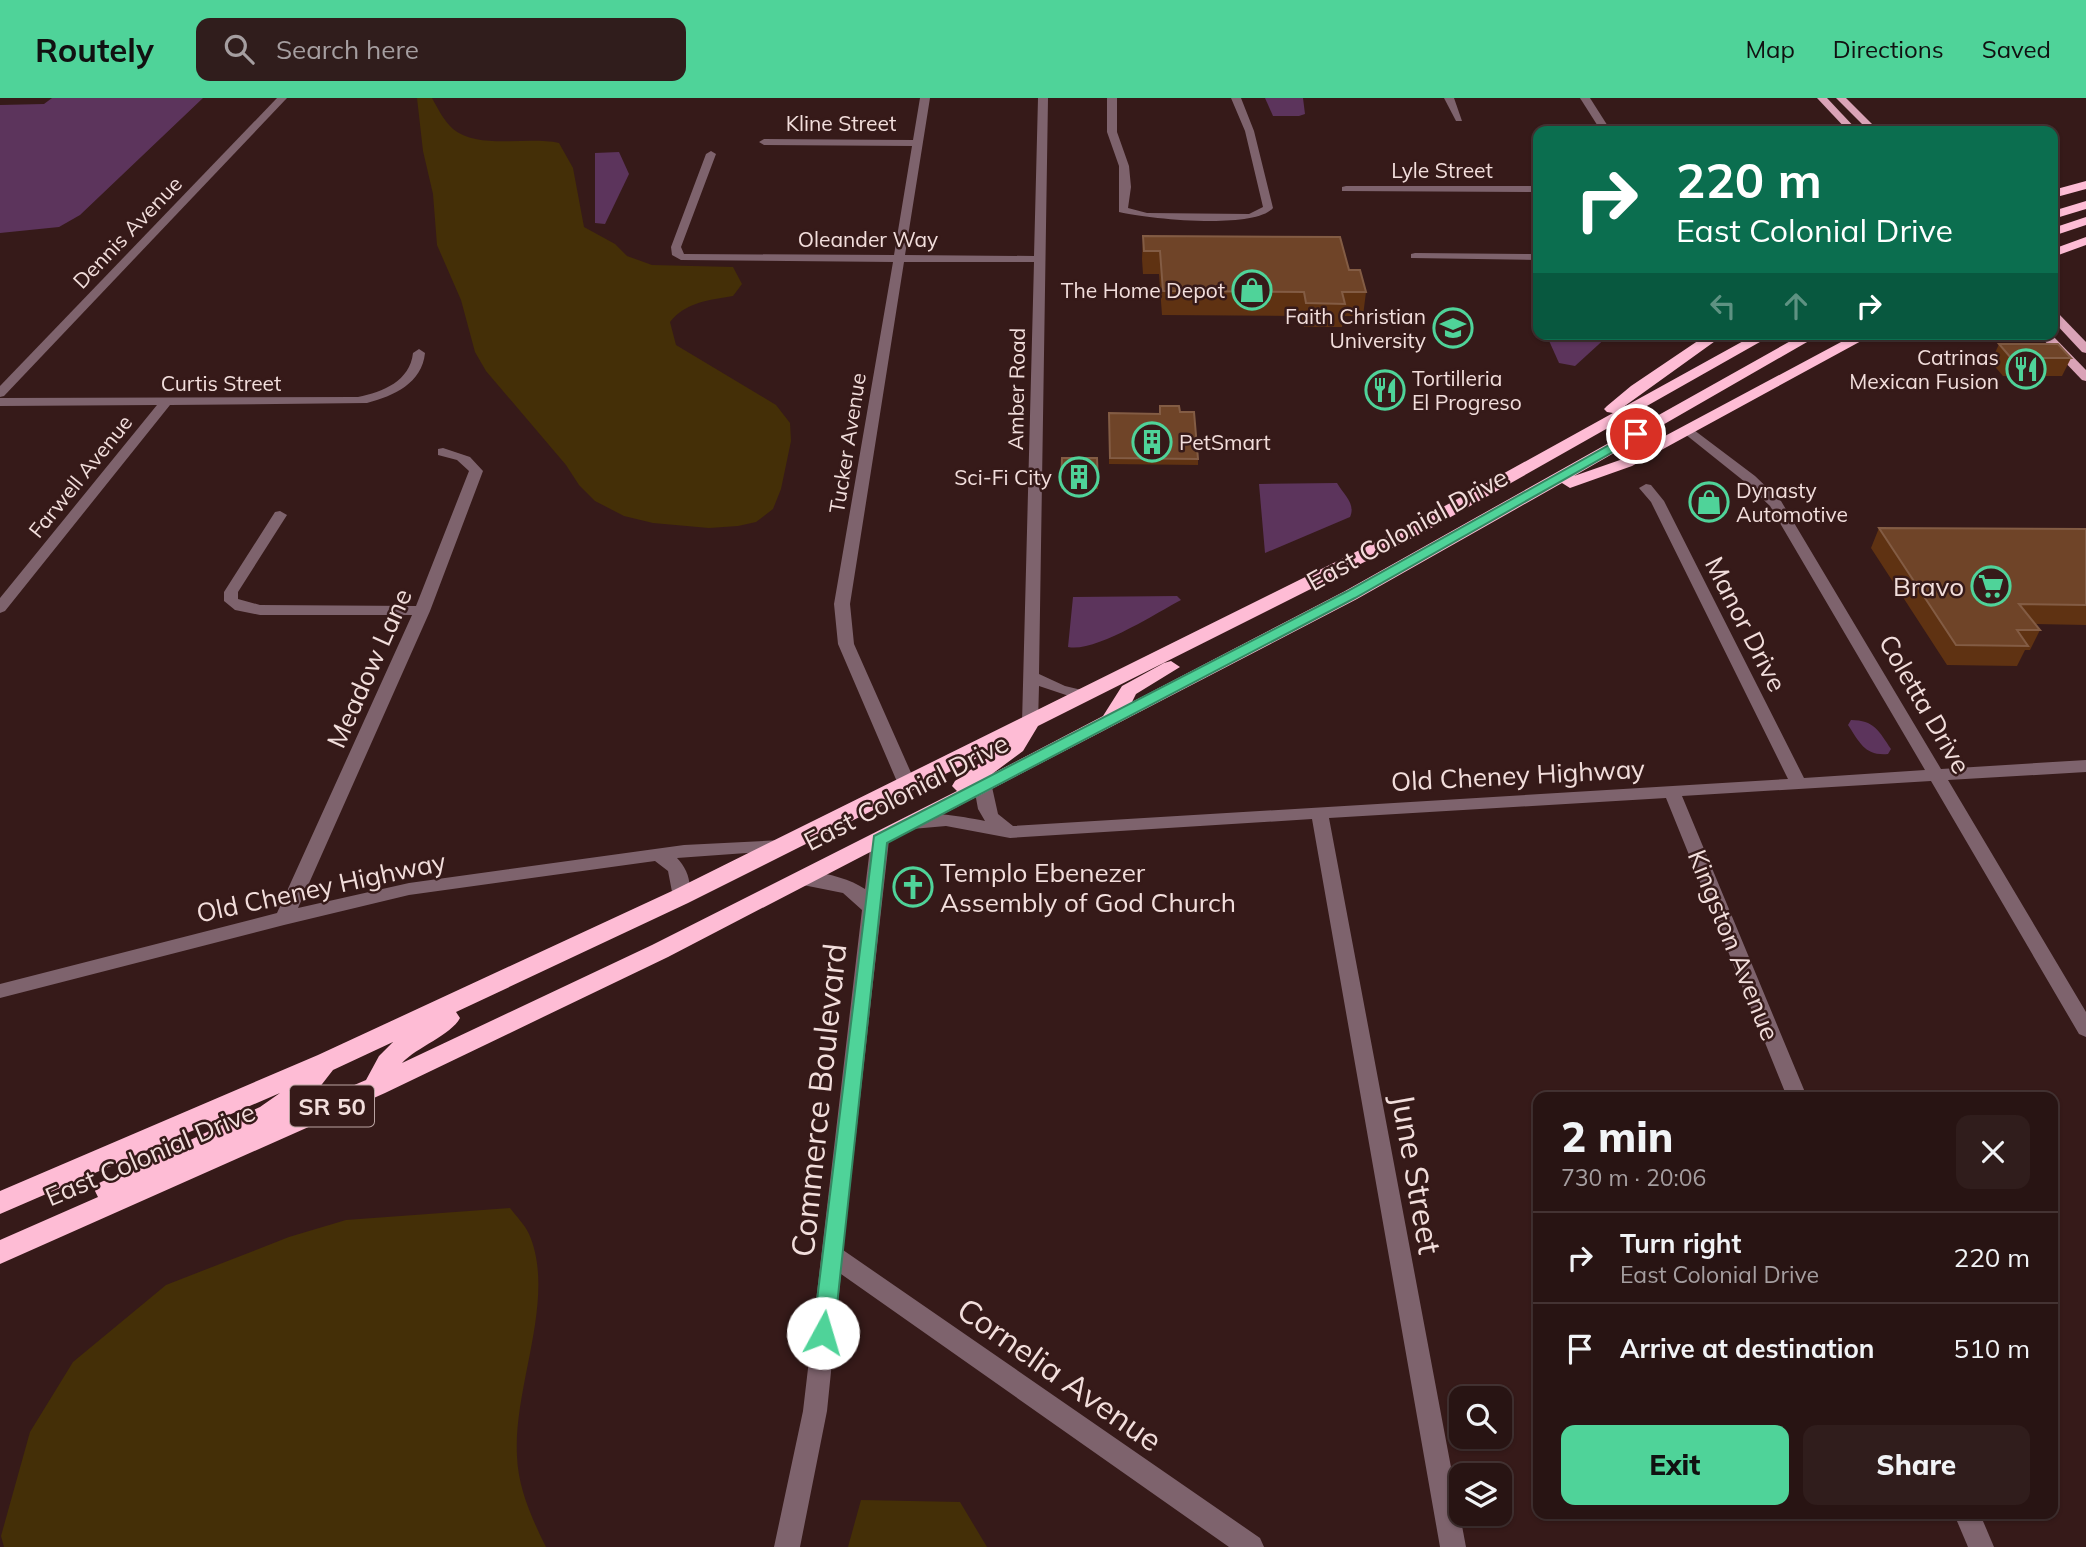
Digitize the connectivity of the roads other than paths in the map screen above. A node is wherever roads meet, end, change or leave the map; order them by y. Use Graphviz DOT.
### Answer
graph roads {
  1 [pos="282,98"];
  2 [pos="925,98"];
  3 [pos="1044,98"];
  4 [pos="1112,98"];
  5 [pos="1236,98"];
  6 [pos="1449,98"];
  7 [pos="1585,98"];
  8 [pos="1822,98"];
  9 [pos="1841,98"];
  10 [pos="1459,119"];
  11 [pos="1603,126"];
  12 [pos="1848,126"];
  13 [pos="1869,126"];
  14 [pos="764,142"];
  15 [pos="918,143"];
  16 [pos="711,154"];
  17 [pos="2086,185"];
  18 [pos="1346,189"];
  19 [pos="1533,189"];
  20 [pos="2058,193"];
  21 [pos="2086,205"];
  22 [pos="2058,213"];
  23 [pos="2086,221"];
  24 [pos="2086,240"];
  25 [pos="2058,241"];
  26 [pos="2058,243"];
  27 [pos="1415,256"];
  28 [pos="1533,257"];
  29 [pos="899,258"];
  30 [pos="1040,259"];
  31 [pos="2058,319"];
  32 [pos="1709,340"];
  33 [pos="1757,340"];
  34 [pos="1803,340"];
  35 [pos="1856,340"];
  36 [pos="2050,340"];
  37 [pos="2086,349"];
  38 [pos="419,353"];
  39 [pos="2086,377"];
  40 [pos="0,393"];
  41 [pos="0,402"];
  42 [pos="166,402"];
  43 [pos="1690,431"];
  44 [pos="1569,443"];
  45 [pos="443,452"];
  46 [pos="1646,488"];
  47 [pos="1518,501"];
  48 [pos="280,515"];
  49 [pos="1420,527"];
  50 [pos="1351,595"];
  51 [pos="2,603"];
  52 [pos="422,611"];
  53 [pos="1241,617"];
  54 [pos="1031,677"];
  55 [pos="1084,696"];
  56 [pos="1111,719"];
  57 [pos="1030,723"];
  58 [pos="2086,766"];
  59 [pos="1936,776"];
  60 [pos="906,784"];
  61 [pos="1798,784"];
  62 [pos="983,788"];
  63 [pos="1672,792"];
  64 [pos="1320,812"];
  65 [pos="908,825"];
  66 [pos="1010,832"];
  67 [pos="880,840"];
  68 [pos="784,846"];
  69 [pos="659,855"];
  70 [pos="803,879"];
  71 [pos="680,897"];
  72 [pos="871,909"];
  73 [pos="284,918"];
  74 [pos="515,975"];
  75 [pos="0,991"];
  76 [pos="2086,1029"];
  77 [pos="327,1062"];
  78 [pos="376,1086"];
  79 [pos="1795,1092"];
  80 [pos="0,1203"];
  81 [pos="101,1208"];
  82 [pos="0,1252"];
  83 [pos="832,1255"];
  84 [pos="1969,1519"];
  85 [pos="787,1547"];
  86 [pos="1251,1547"];
  87 [pos="1453,1547"];
  88 [pos="1981,1547"];
  1 -- 40 [label="street, Dennis Avenue"];
  2 -- 15 [label="street, Tucker Avenue"];
  3 -- 30 [label="street, Amber Road"];
  4 -- 5 [label="street"];
  6 -- 10 [label="street"];
  7 -- 11 [label="street"];
  8 -- 12 [label="main road"];
  9 -- 13 [label="main road"];
  14 -- 15 [label="street, Kline Street"];
  15 -- 29 [label="street, Tucker Avenue"];
  16 -- 29 [label="street, Oleander Way"];
  17 -- 20 [label="highway"];
  18 -- 19 [label="street, Lyle Street"];
  21 -- 22 [label="highway"];
  23 -- 25 [label="highway"];
  24 -- 26 [label="highway"];
  27 -- 28 [label="street"];
  29 -- 30 [label="street, Oleander Way"];
  29 -- 60 [label="street, Tucker Avenue"];
  30 -- 54 [label="street, Amber Road"];
  31 -- 37 [label="main road"];
  32 -- 44 [label="highway"];
  33 -- 44 [label="highway, East Colonial Drive / SR 50"];
  34 -- 47 [label="highway, East Colonial Drive / SR 50"];
  35 -- 43 [label="highway"];
  36 -- 39 [label="main road"];
  38 -- 42 [label="street, Curtis Street"];
  41 -- 42 [label="street, Curtis Street"];
  42 -- 51 [label="street, Farwell Avenue"];
  43 -- 47 [label="highway"];
  43 -- 59 [label="street, Coletta Drive"];
  44 -- 49 [label="highway, East Colonial Drive / SR 50"];
  45 -- 52 [label="street, Meadow Lane"];
  46 -- 61 [label="street, Manor Drive"];
  47 -- 50 [label="highway, East Colonial Drive / SR 50"];
  48 -- 52 [label="street"];
  49 -- 50 [label="highway"];
  49 -- 53 [label="highway, East Colonial Drive / SR 50"];
  50 -- 56 [label="highway, East Colonial Drive / SR 50"];
  52 -- 73 [label="street, Meadow Lane"];
  53 -- 55 [label="highway, East Colonial Drive / SR 50"];
  53 -- 56 [label="highway"];
  54 -- 55 [label="street"];
  54 -- 57 [label="street, Amber Road"];
  55 -- 57 [label="highway, East Colonial Drive / SR 50"];
  56 -- 62 [label="highway, East Colonial Drive / SR 50"];
  57 -- 60 [label="highway, East Colonial Drive / SR 50"];
  57 -- 65 [label="highway"];
  58 -- 59 [label="street, Old Cheney Highway"];
  59 -- 61 [label="street, Old Cheney Highway"];
  59 -- 76 [label="street, Coletta Drive"];
  60 -- 68 [label="highway, East Colonial Drive / SR 50"];
  61 -- 63 [label="street, Old Cheney Highway"];
  62 -- 65 [label="highway, East Colonial Drive / SR 50"];
  62 -- 66 [label="street"];
  63 -- 64 [label="street, Old Cheney Highway"];
  63 -- 79 [label="street, Kingston Avenue"];
  64 -- 66 [label="street, Old Cheney Highway"];
  64 -- 87 [label="street, June Street"];
  65 -- 66 [label="street, Old Cheney Highway"];
  65 -- 67 [label="highway, East Colonial Drive / SR 50"];
  67 -- 70 [label="highway, East Colonial Drive / SR 50"];
  67 -- 72 [label="street, Commerce Boulevard"];
  68 -- 69 [label="street, Old Cheney Highway"];
  68 -- 71 [label="highway, East Colonial Drive / SR 50"];
  69 -- 71 [label="street"];
  69 -- 73 [label="street, Old Cheney Highway"];
  70 -- 72 [label="street"];
  70 -- 78 [label="highway, East Colonial Drive / SR 50"];
  71 -- 74 [label="highway, East Colonial Drive / SR 50"];
  72 -- 83 [label="street, Commerce Boulevard"];
  73 -- 75 [label="street, Old Cheney Highway"];
  74 -- 77 [label="highway, East Colonial Drive / SR 50"];
  74 -- 78 [label="highway"];
  77 -- 80 [label="highway, East Colonial Drive / SR 50"];
  77 -- 81 [label="highway"];
  78 -- 81 [label="highway, East Colonial Drive / SR 50"];
  81 -- 82 [label="highway, East Colonial Drive / SR 50"];
  83 -- 85 [label="street, Commerce Boulevard"];
  83 -- 86 [label="street, Cornelia Avenue"];
  84 -- 88 [label="street"];
}
